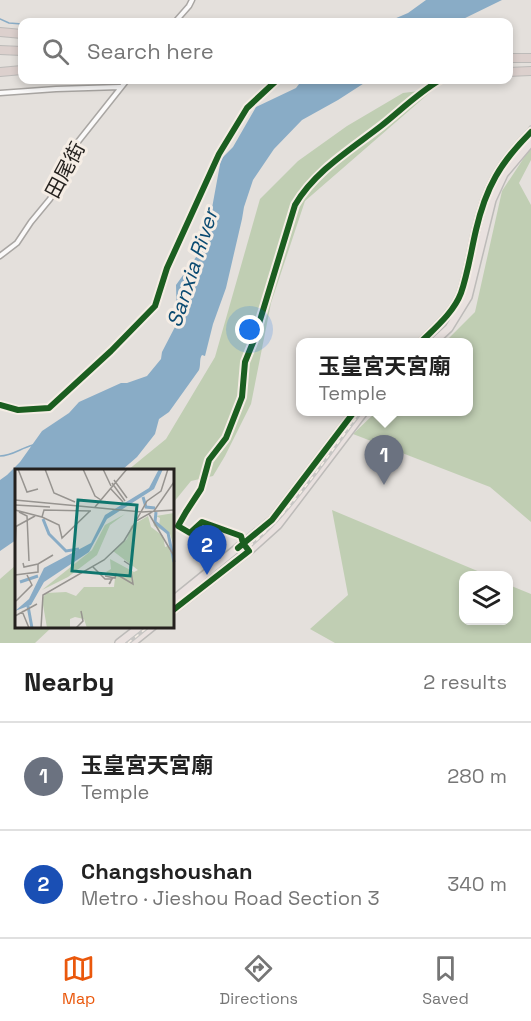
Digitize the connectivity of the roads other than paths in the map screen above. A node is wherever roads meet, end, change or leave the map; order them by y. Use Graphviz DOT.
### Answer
graph roads {
  1 [pos="192,0"];
  2 [pos="178,18"];
  3 [pos="0,34"];
  4 [pos="18,35"];
  5 [pos="0,50"];
  6 [pos="18,51"];
  7 [pos="513,58"];
  8 [pos="531,58"];
  9 [pos="18,69"];
  10 [pos="0,70"];
  11 [pos="531,71"];
  12 [pos="513,72"];
  13 [pos="124,84"];
  14 [pos="121,87"];
  15 [pos="0,93"];
  16 [pos="531,132"];
  17 [pos="531,142"];
  18 [pos="0,256"];
  19 [pos="425,338"];
  20 [pos="438,338"];
  21 [pos="350,416"];
  22 [pos="360,416"];
  23 [pos="174,599"];
  24 [pos="174,610"];
  25 [pos="140,628"];
  26 [pos="152,628"];
  27 [pos="120,643"];
  28 [pos="132,643"];
  1 -- 2 [label="street"];
  3 -- 4 [label="highway"];
  5 -- 6 [label="highway"];
  7 -- 8 [label="highway"];
  9 -- 10 [label="highway"];
  11 -- 12 [label="highway"];
  13 -- 14 [label="street, 田尾街"];
  14 -- 15 [label="street"];
  14 -- 18 [label="street, 田尾街"];
  16 -- 19 [label="main road"];
  17 -- 20 [label="main road"];
  21 -- 23 [label="main road"];
  22 -- 24 [label="main road"];
  25 -- 27 [label="main road"];
  26 -- 28 [label="main road"];
}
